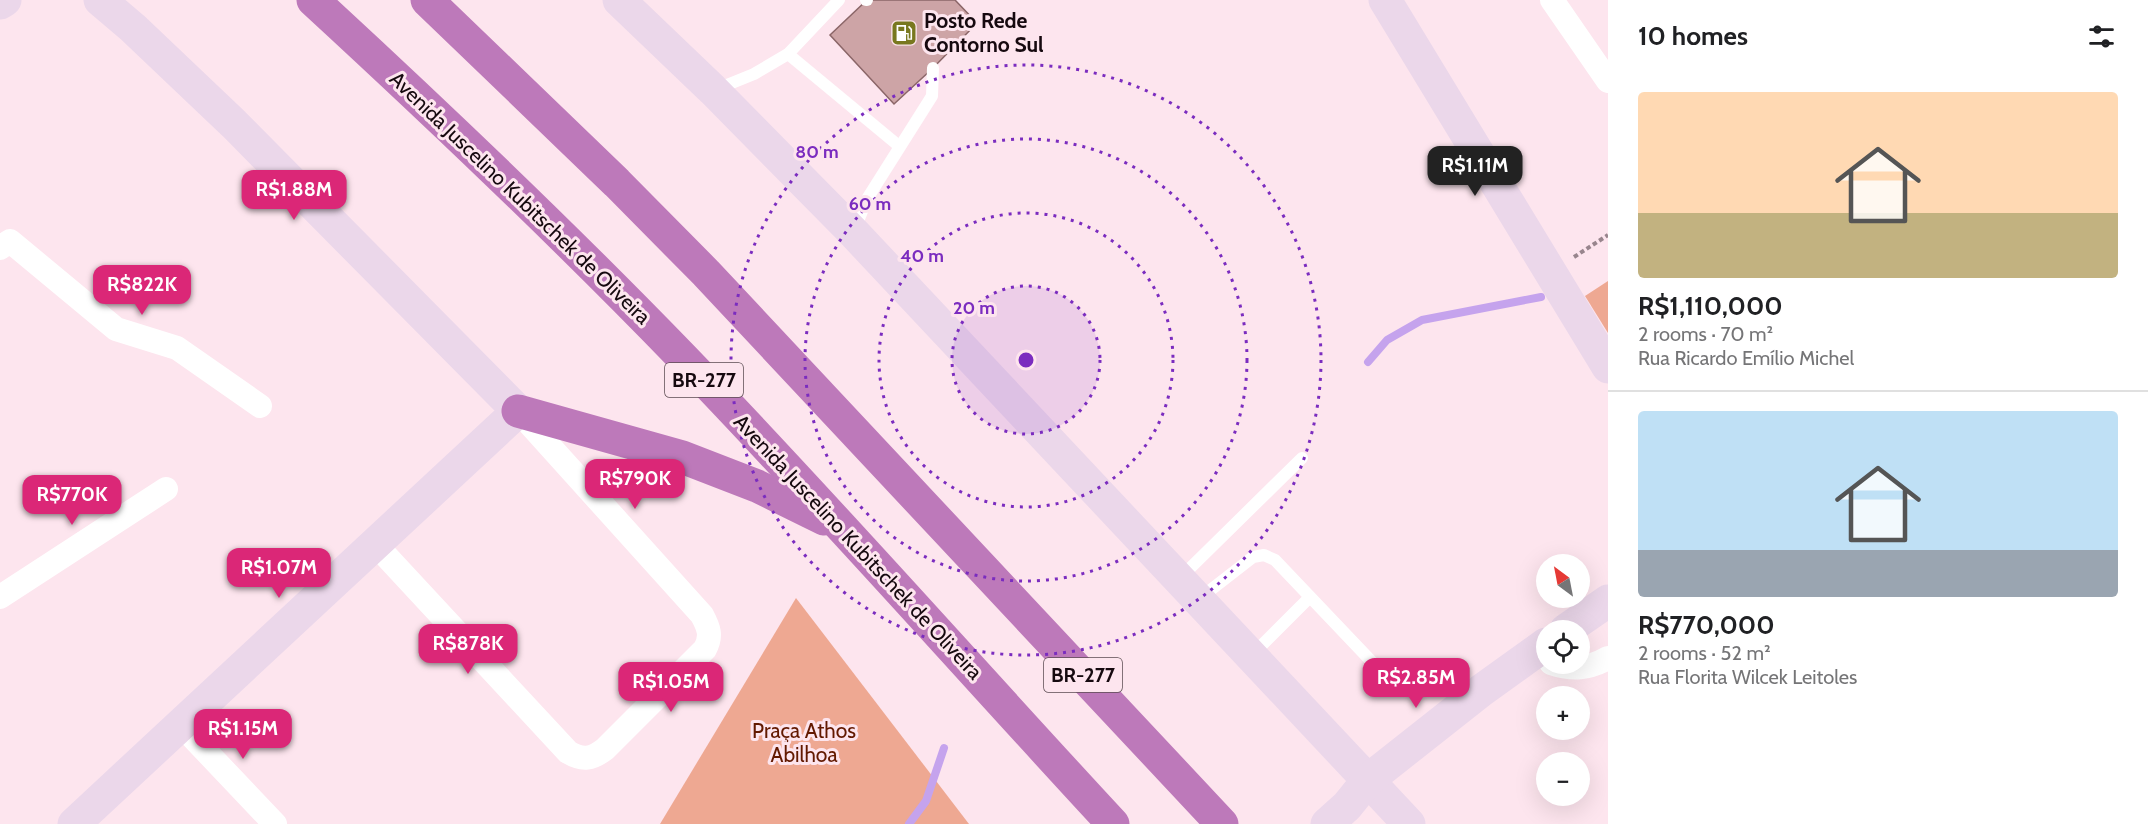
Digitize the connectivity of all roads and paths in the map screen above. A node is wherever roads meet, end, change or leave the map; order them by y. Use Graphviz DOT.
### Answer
graph roads {
  1 [pos="4,0"];
  2 [pos="100,0"];
  3 [pos="313,0"];
  4 [pos="427,0"];
  5 [pos="619,0"];
  6 [pos="839,0"];
  7 [pos="1385,0"];
  8 [pos="1552,0"];
  9 [pos="0,3"];
  10 [pos="788,54"];
  11 [pos="933,69"];
  12 [pos="1608,81"];
  13 [pos="713,90"];
  14 [pos="899,146"];
  15 [pos="853,232"];
  16 [pos="1608,235"];
  17 [pos="5,245"];
  18 [pos="1550,272"];
  19 [pos="1608,367"];
  20 [pos="260,406"];
  21 [pos="518,411"];
  22 [pos="1302,459"];
  23 [pos="166,489"];
  24 [pos="839,526"];
  25 [pos="375,544"];
  26 [pos="1189,589"];
  27 [pos="0,597"];
  28 [pos="1310,597"];
  29 [pos="1608,601"];
  30 [pos="1580,620"];
  31 [pos="1251,656"];
  32 [pos="1608,658"];
  33 [pos="1536,660"];
  34 [pos="1590,666"];
  35 [pos="1392,682"];
  36 [pos="181,725"];
  37 [pos="1368,780"];
  38 [pos="1220,822"];
  39 [pos="74,824"];
  40 [pos="275,824"];
  41 [pos="1113,824"];
  42 [pos="1327,824"];
  43 [pos="1409,824"];
  1 -- 9 [label="main road"];
  2 -- 21 [label="main road"];
  3 -- 24 [label="highway, Avenida Juscelino Kubitschek de Oliveira / BR-277"];
  4 -- 38 [label="highway, BR-277"];
  5 -- 13 [label="main road"];
  6 -- 10 [label="lane"];
  7 -- 18 [label="main road"];
  8 -- 12 [label="street"];
  10 -- 13 [label="lane"];
  10 -- 14 [label="lane"];
  11 -- 14 [label="lane"];
  13 -- 15 [label="main road"];
  14 -- 15 [label="lane"];
  15 -- 26 [label="main road"];
  16 -- 18 [label="path"];
  17 -- 20 [label="street"];
  18 -- 19 [label="main road"];
  21 -- 24 [label="highway"];
  21 -- 25 [label="main road"];
  21 -- 25 [label="street"];
  22 -- 26 [label="lane"];
  23 -- 27 [label="street"];
  24 -- 41 [label="highway, Avenida Juscelino Kubitschek de Oliveira / BR-277"];
  25 -- 36 [label="main road"];
  26 -- 28 [label="lane"];
  26 -- 31 [label="main road"];
  28 -- 31 [label="lane"];
  28 -- 35 [label="lane"];
  29 -- 30 [label="main road"];
  31 -- 37 [label="main road"];
  32 -- 34 [label="street"];
  33 -- 37 [label="main road"];
  36 -- 39 [label="main road"];
  36 -- 40 [label="street"];
  37 -- 42 [label="main road"];
  37 -- 43 [label="main road"];
}
